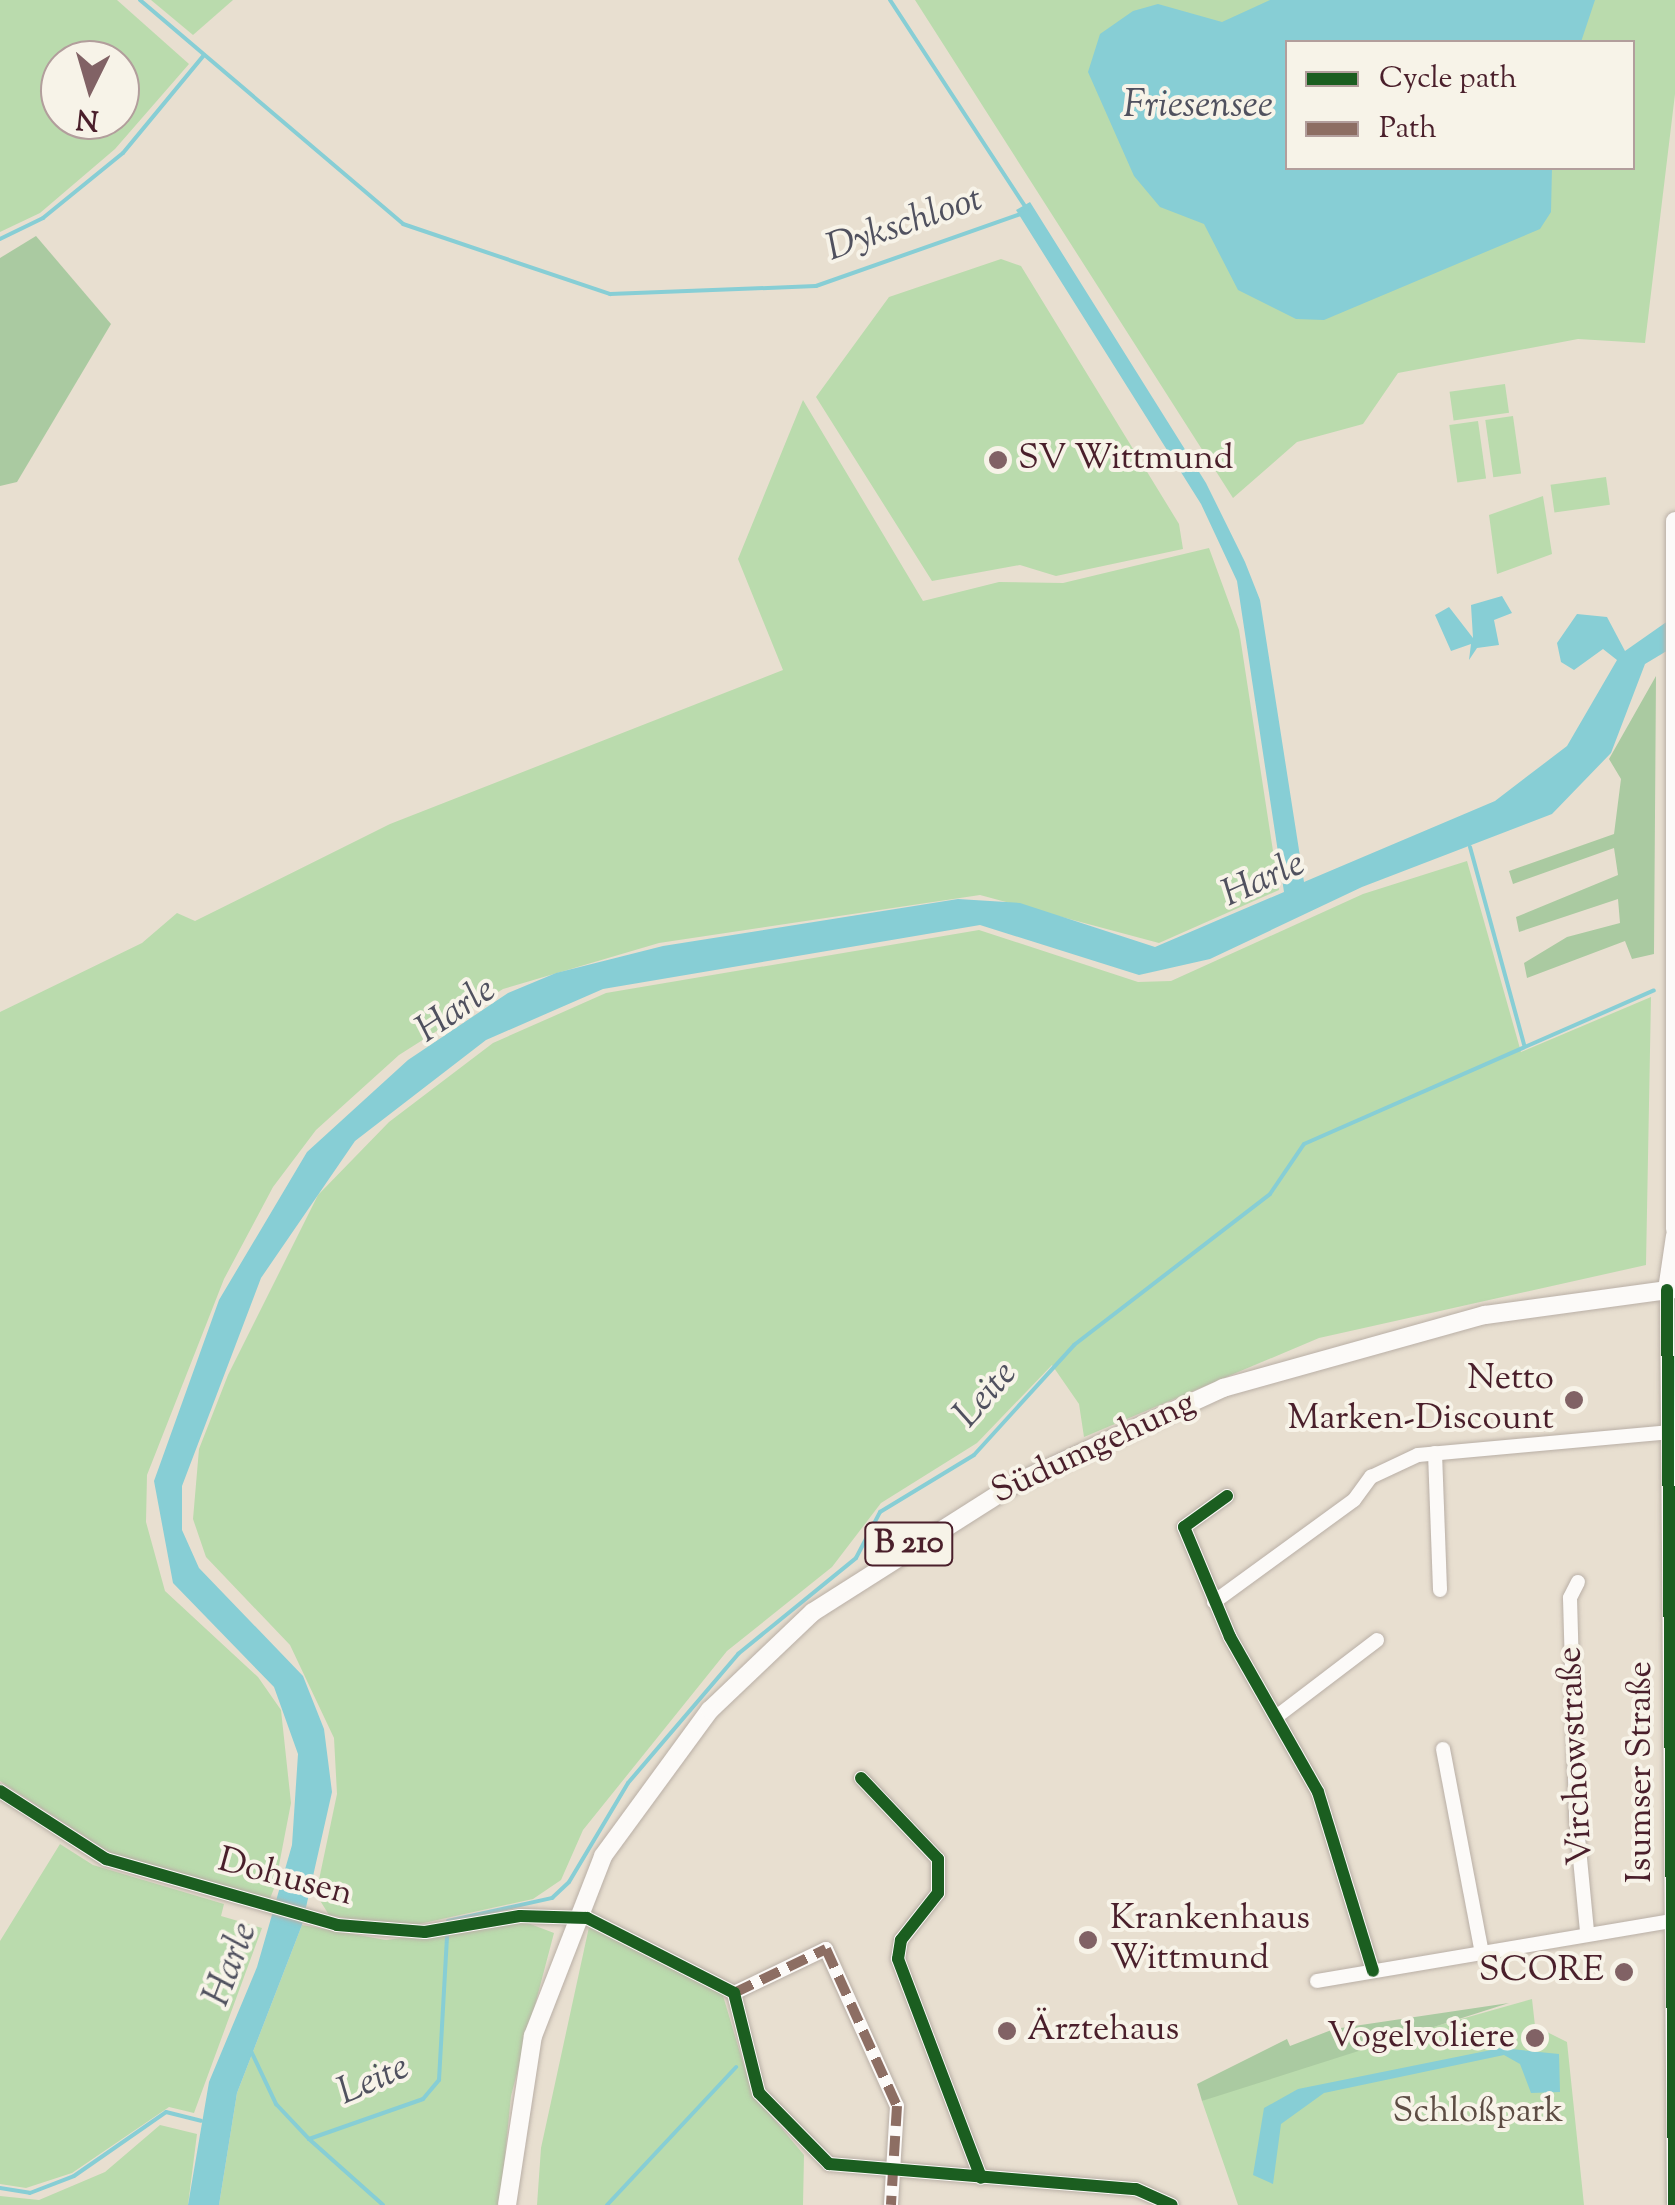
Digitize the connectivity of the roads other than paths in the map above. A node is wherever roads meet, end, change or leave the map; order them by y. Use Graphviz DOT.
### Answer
graph roads {
  1 [pos="1675,521"];
  2 [pos="1674,608"];
  3 [pos="1673,662"];
  4 [pos="1675,1232"];
  5 [pos="1671,1289"];
  6 [pos="1674,1335"];
  7 [pos="1672,1432"];
  8 [pos="1434,1454"];
  9 [pos="1227,1496"];
  10 [pos="1578,1582"];
  11 [pos="1440,1590"];
  12 [pos="1214,1602"];
  13 [pos="1377,1640"];
  14 [pos="1280,1714"];
  15 [pos="1443,1750"];
  16 [pos="861,1778"];
  17 [pos="0,1791"];
  18 [pos="576,1914"];
  19 [pos="1672,1922"];
  20 [pos="1586,1932"];
  21 [pos="1481,1949"];
  22 [pos="1373,1971"];
  23 [pos="1316,1981"];
  24 [pos="734,1993"];
  25 [pos="891,2174"];
  26 [pos="981,2178"];
  27 [pos="507,2205"];
  28 [pos="891,2205"];
  29 [pos="1172,2205"];
  30 [pos="1674,2205"];
  1 -- 2 [label="main road"];
  2 -- 3 [label="main road"];
  3 -- 4 [label="main road"];
  4 -- 5 [label="main road"];
  5 -- 6 [label="street, Isumser Straße"];
  5 -- 18 [label="main road, Südumgehung / B 210"];
  6 -- 7 [label="street, Isumser Straße"];
  7 -- 8 [label="street"];
  7 -- 19 [label="street, Isumser Straße"];
  8 -- 11 [label="street"];
  8 -- 12 [label="street"];
  9 -- 12 [label="street"];
  10 -- 20 [label="street, Virchowstraße"];
  12 -- 14 [label="street"];
  13 -- 14 [label="street"];
  14 -- 22 [label="street"];
  15 -- 21 [label="street"];
  16 -- 26 [label="street"];
  17 -- 18 [label="street, Dohusen"];
  18 -- 24 [label="street"];
  18 -- 27 [label="main road, Südumgehung / B 210"];
  19 -- 20 [label="street"];
  19 -- 30 [label="street, Isumser Straße"];
  20 -- 21 [label="street"];
  21 -- 22 [label="street"];
  22 -- 23 [label="street"];
  24 -- 25 [label="street"];
  24 -- 25 [label="street"];
  25 -- 26 [label="street"];
  25 -- 28 [label="street"];
  26 -- 29 [label="street"];
}
